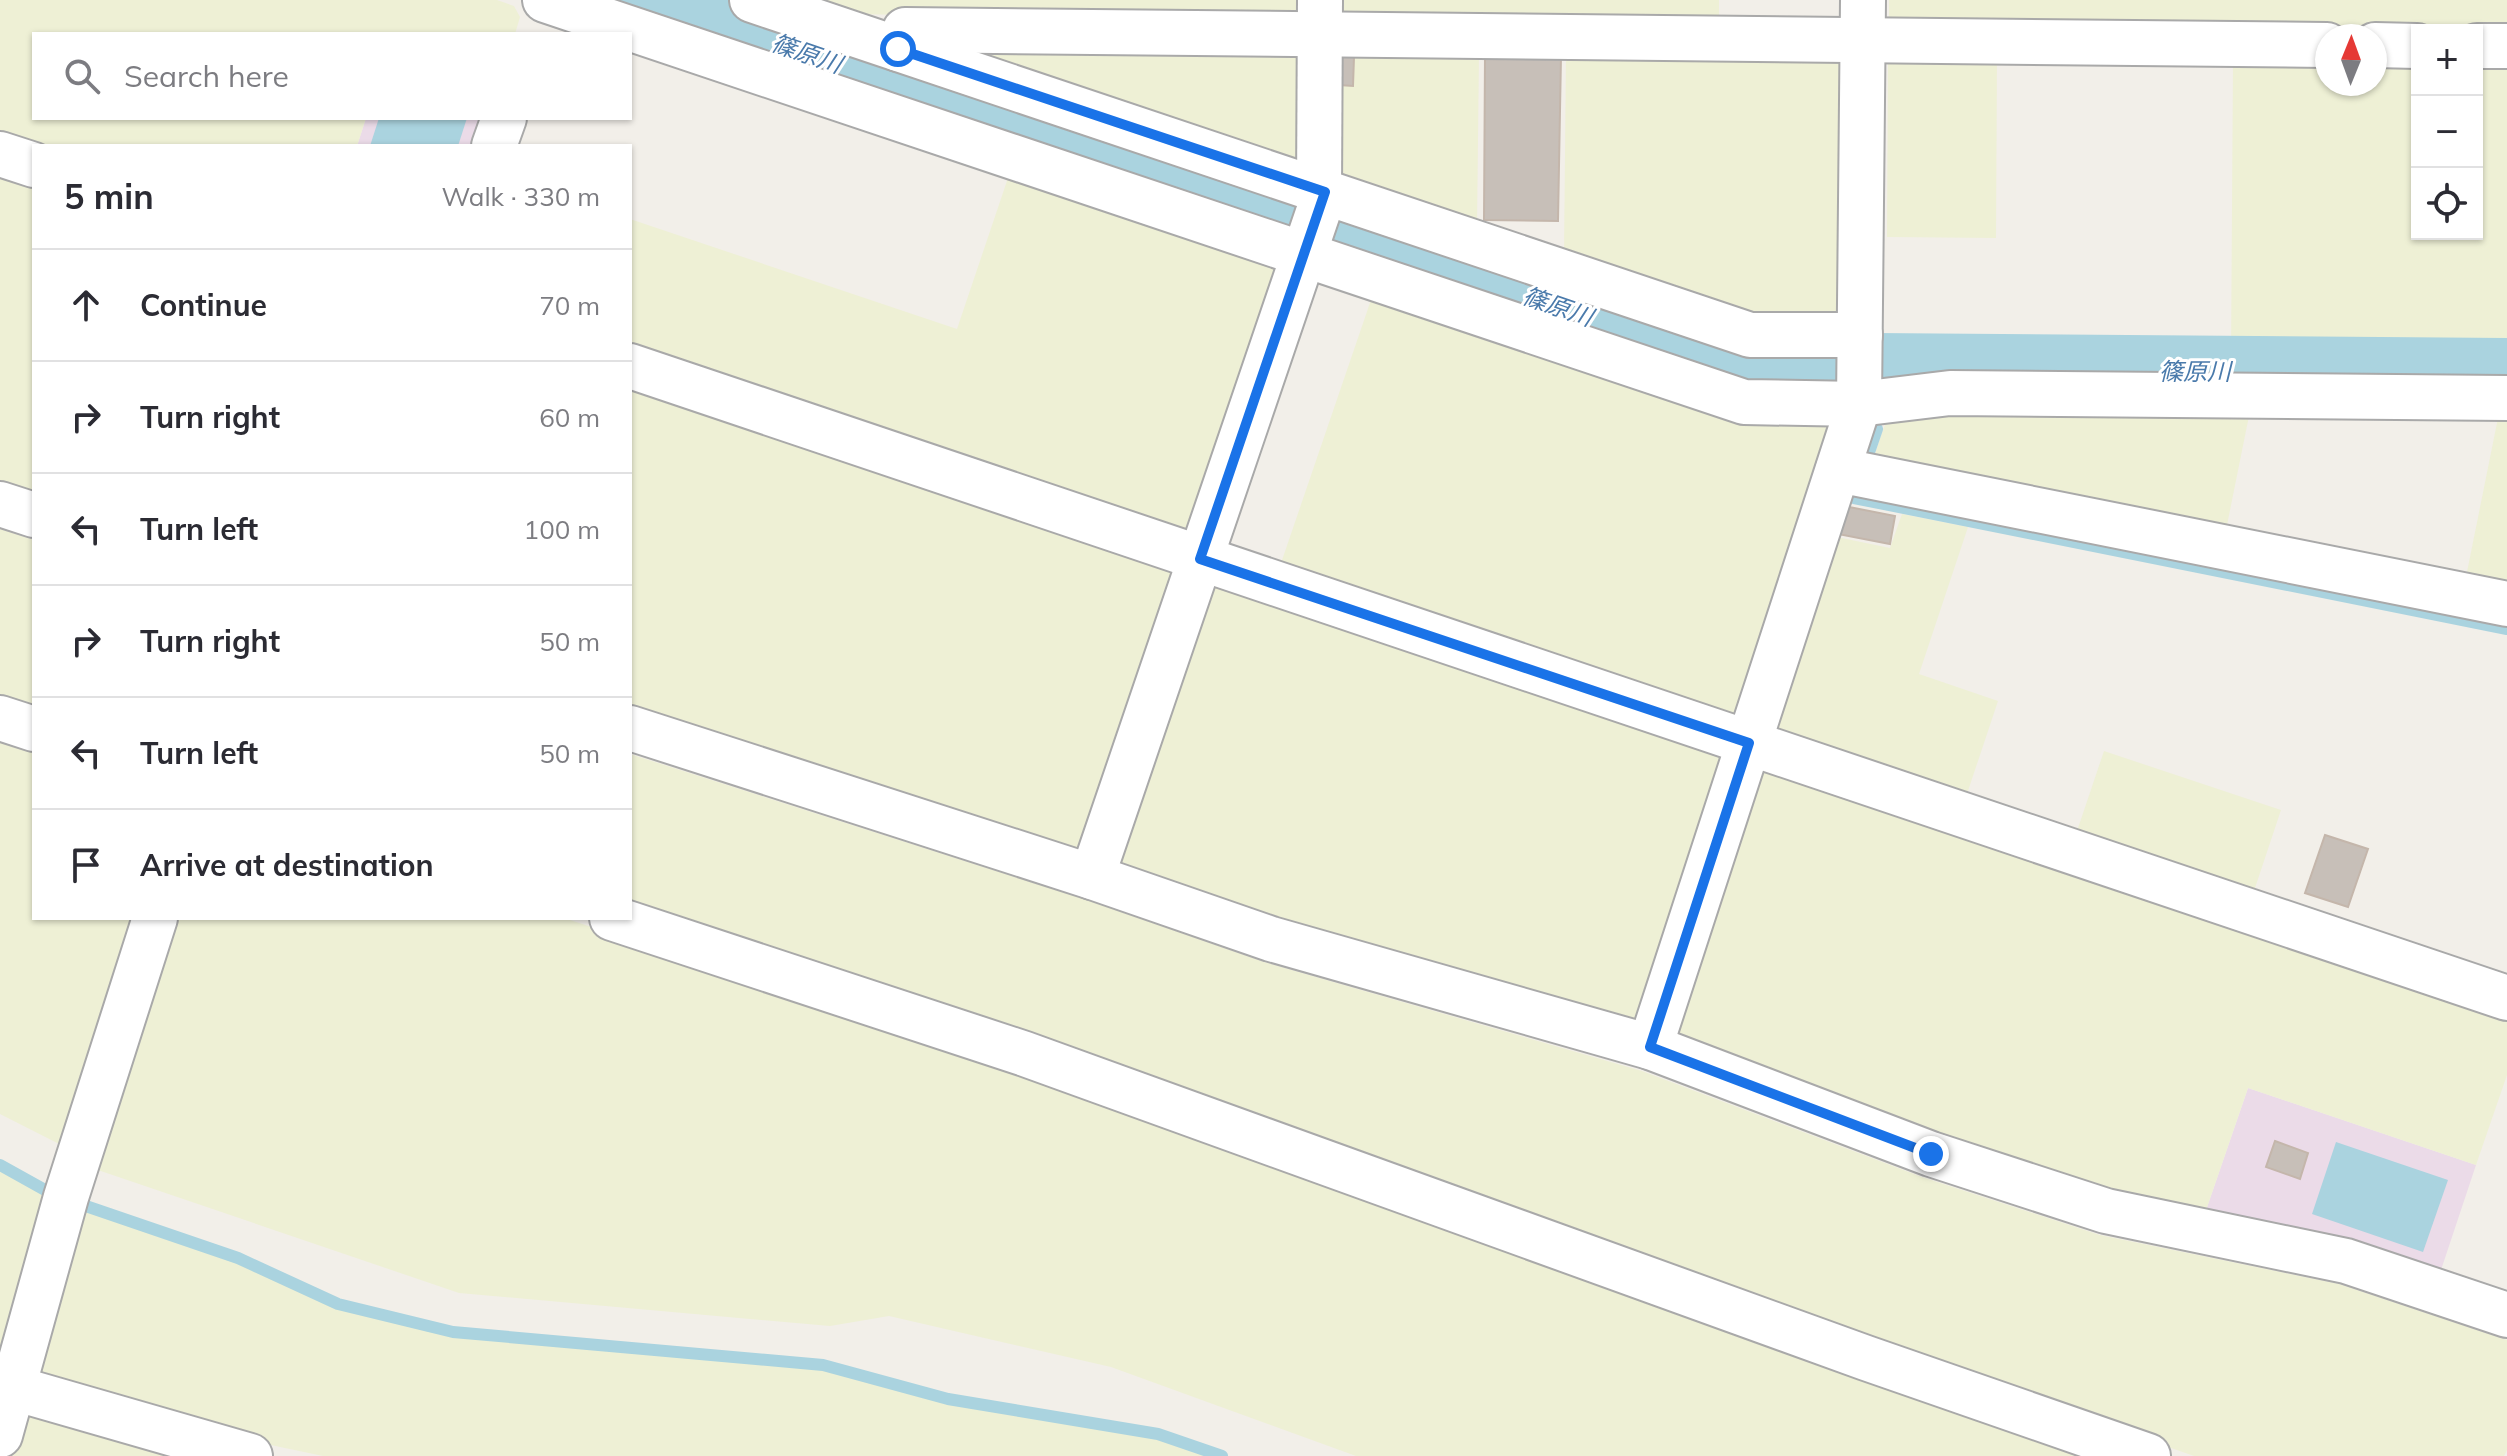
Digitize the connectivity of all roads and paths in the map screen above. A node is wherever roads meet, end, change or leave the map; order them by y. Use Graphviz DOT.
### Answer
graph roads {
  1 [pos="544,0"];
  2 [pos="752,0"];
  3 [pos="1320,17"];
  4 [pos="1863,21"];
  5 [pos="532,32"];
  6 [pos="2315,44"];
  7 [pos="2387,45"];
  8 [pos="2411,46"];
  9 [pos="2483,46"];
  10 [pos="2507,46"];
  11 [pos="898,49"];
  12 [pos="503,120"];
  13 [pos="495,144"];
  14 [pos="0,154"];
  15 [pos="32,164"];
  16 [pos="1315,217"];
  17 [pos="632,367"];
  18 [pos="1860,369"];
  19 [pos="2507,398"];
  20 [pos="1838,470"];
  21 [pos="0,504"];
  22 [pos="32,514"];
  23 [pos="1200,559"];
  24 [pos="2507,604"];
  25 [pos="0,718"];
  26 [pos="32,728"];
  27 [pos="632,729"];
  28 [pos="1749,743"];
  29 [pos="1092,877"];
  30 [pos="154,920"];
  31 [pos="618,920"];
  32 [pos="2507,998"];
  33 [pos="1650,1047"];
  34 [pos="2507,1315"];
  35 [pos="6,1386"];
  36 [pos="0,1435"];
  37 [pos="250,1456"];
  38 [pos="2148,1456"];
  1 -- 5 [label="street"];
  1 -- 16 [label="street"];
  2 -- 11 [label="street"];
  3 -- 4 [label="street"];
  3 -- 11 [label="street"];
  3 -- 16 [label="street"];
  4 -- 6 [label="street"];
  4 -- 18 [label="street"];
  7 -- 8 [label="street"];
  9 -- 10 [label="street"];
  11 -- 16 [label="street"];
  12 -- 13 [label="street"];
  14 -- 15 [label="street"];
  16 -- 18 [label="street"];
  16 -- 18 [label="street"];
  16 -- 23 [label="street"];
  17 -- 23 [label="street"];
  18 -- 19 [label="street"];
  18 -- 20 [label="street"];
  20 -- 24 [label="street"];
  20 -- 28 [label="street"];
  21 -- 22 [label="street"];
  23 -- 28 [label="street"];
  23 -- 29 [label="street"];
  25 -- 26 [label="street"];
  27 -- 29 [label="street"];
  28 -- 32 [label="street"];
  28 -- 33 [label="street"];
  29 -- 33 [label="street"];
  30 -- 35 [label="street"];
  31 -- 38 [label="street"];
  33 -- 34 [label="street"];
  35 -- 36 [label="street"];
  35 -- 37 [label="street"];
}
